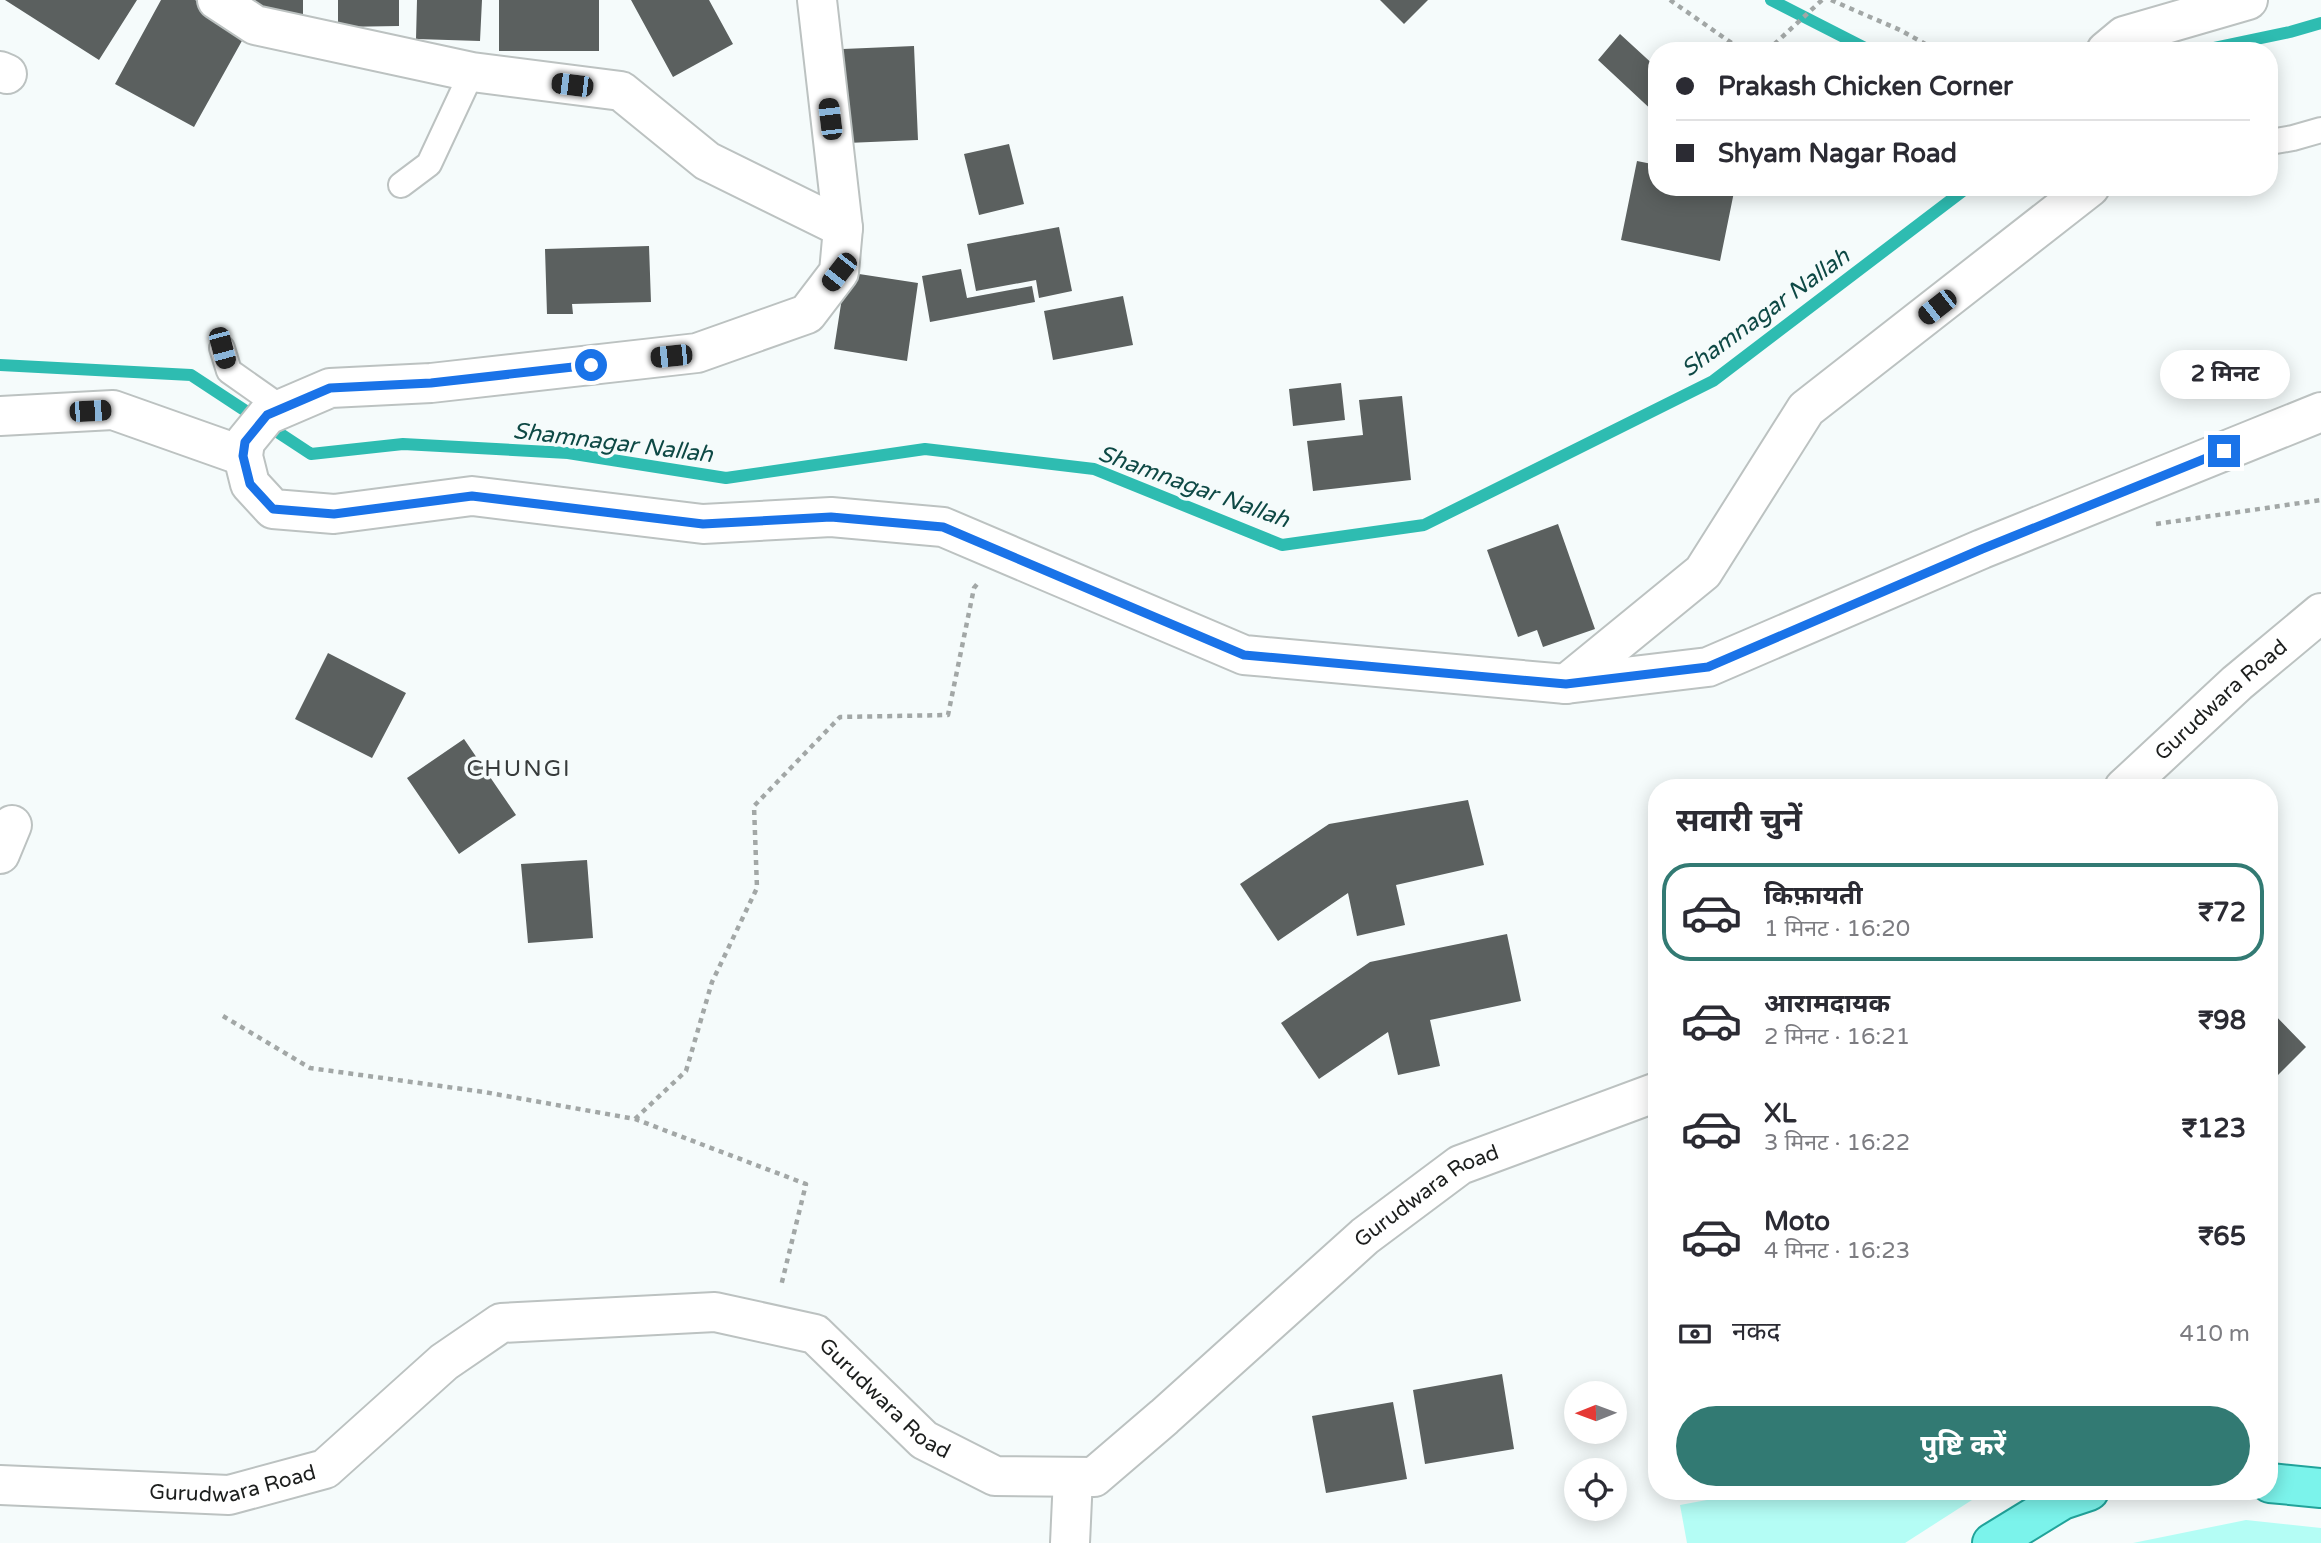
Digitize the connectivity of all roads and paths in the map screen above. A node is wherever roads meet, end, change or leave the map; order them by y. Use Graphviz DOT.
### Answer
graph roads {
  1 [pos="217,0"];
  2 [pos="817,0"];
  3 [pos="1670,0"];
  4 [pos="1822,0"];
  5 [pos="1830,0"];
  6 [pos="2248,0"];
  7 [pos="1730,42"];
  8 [pos="1777,42"];
  9 [pos="1922,42"];
  10 [pos="2117,42"];
  11 [pos="472,72"];
  12 [pos="2321,130"];
  13 [pos="2278,141"];
  14 [pos="401,185"];
  15 [pos="2078,196"];
  16 [pos="843,228"];
  17 [pos="222,348"];
  18 [pos="2321,412"];
  19 [pos="0,416"];
  20 [pos="260,430"];
  21 [pos="1000,551"];
  22 [pos="2321,613"];
  23 [pos="1566,684"];
  24 [pos="2134,779"];
  25 [pos="223,1016"];
  26 [pos="1648,1095"];
  27 [pos="635,1118"];
  28 [pos="771,1324"];
  29 [pos="1073,1477"];
  30 [pos="2278,1484"];
  31 [pos="0,1485"];
  32 [pos="2321,1488"];
  33 [pos="2062,1500"];
  34 [pos="1070,1543"];
  35 [pos="1992,1543"];
  1 -- 11 [label="street"];
  2 -- 16 [label="street"];
  3 -- 7 [label="path"];
  4 -- 8 [label="path"];
  5 -- 9 [label="path"];
  6 -- 10 [label="street"];
  11 -- 14 [label="lane"];
  11 -- 16 [label="street"];
  12 -- 13 [label="lane"];
  15 -- 23 [label="street"];
  16 -- 20 [label="street"];
  17 -- 20 [label="lane"];
  18 -- 23 [label="street"];
  19 -- 20 [label="street"];
  20 -- 21 [label="street"];
  21 -- 23 [label="street"];
  21 -- 27 [label="path"];
  22 -- 24 [label="street, Gurudwara Road"];
  25 -- 27 [label="path"];
  26 -- 29 [label="street, Gurudwara Road"];
  27 -- 28 [label="path"];
  28 -- 29 [label="street, Gurudwara Road"];
  28 -- 31 [label="street, Gurudwara Road"];
  29 -- 34 [label="street"];
  30 -- 32 [label="main road"];
  33 -- 35 [label="main road"];
}
